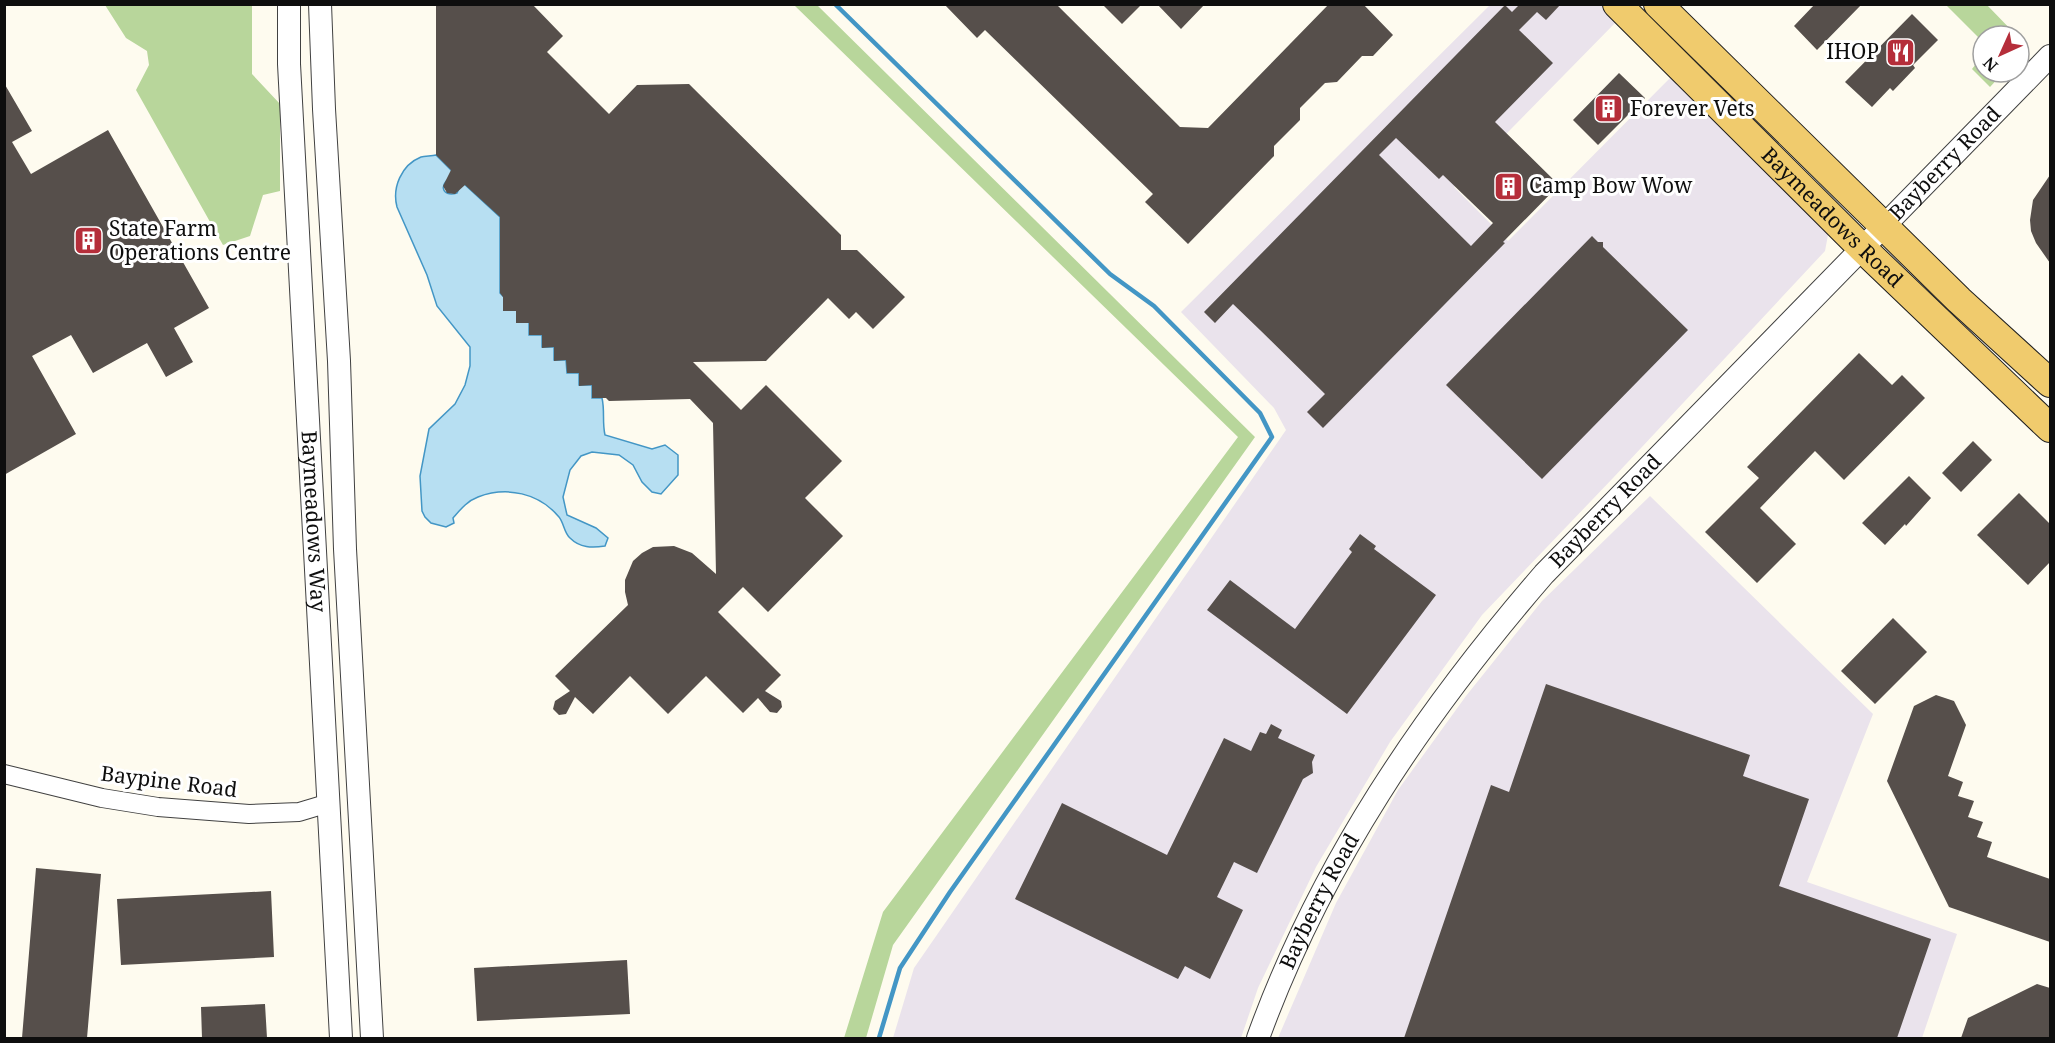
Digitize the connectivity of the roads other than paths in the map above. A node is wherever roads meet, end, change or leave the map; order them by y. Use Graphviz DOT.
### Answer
graph roads {
  1 [pos="289,4"];
  2 [pos="320,4"];
  3 [pos="1617,4"];
  4 [pos="1658,4"];
  5 [pos="2050,56"];
  6 [pos="1884,225"];
  7 [pos="1862,248"];
  8 [pos="2050,383"];
  9 [pos="2050,428"];
  10 [pos="4,774"];
  11 [pos="329,803"];
  12 [pos="341,1038"];
  13 [pos="372,1038"];
  14 [pos="1258,1038"];
  1 -- 11 [label="street, Baymeadows Way"];
  2 -- 13 [label="street, Baymeadows Way"];
  3 -- 7 [label="main road, Baymeadows Road"];
  4 -- 6 [label="main road, Baymeadows Road"];
  5 -- 6 [label="street, Bayberry Road"];
  6 -- 7 [label="street, Bayberry Road"];
  6 -- 8 [label="main road, Baymeadows Road"];
  7 -- 9 [label="main road, Baymeadows Road"];
  7 -- 14 [label="street, Bayberry Road"];
  10 -- 11 [label="street, Baypine Road"];
  11 -- 12 [label="street, Baymeadows Way"];
}
